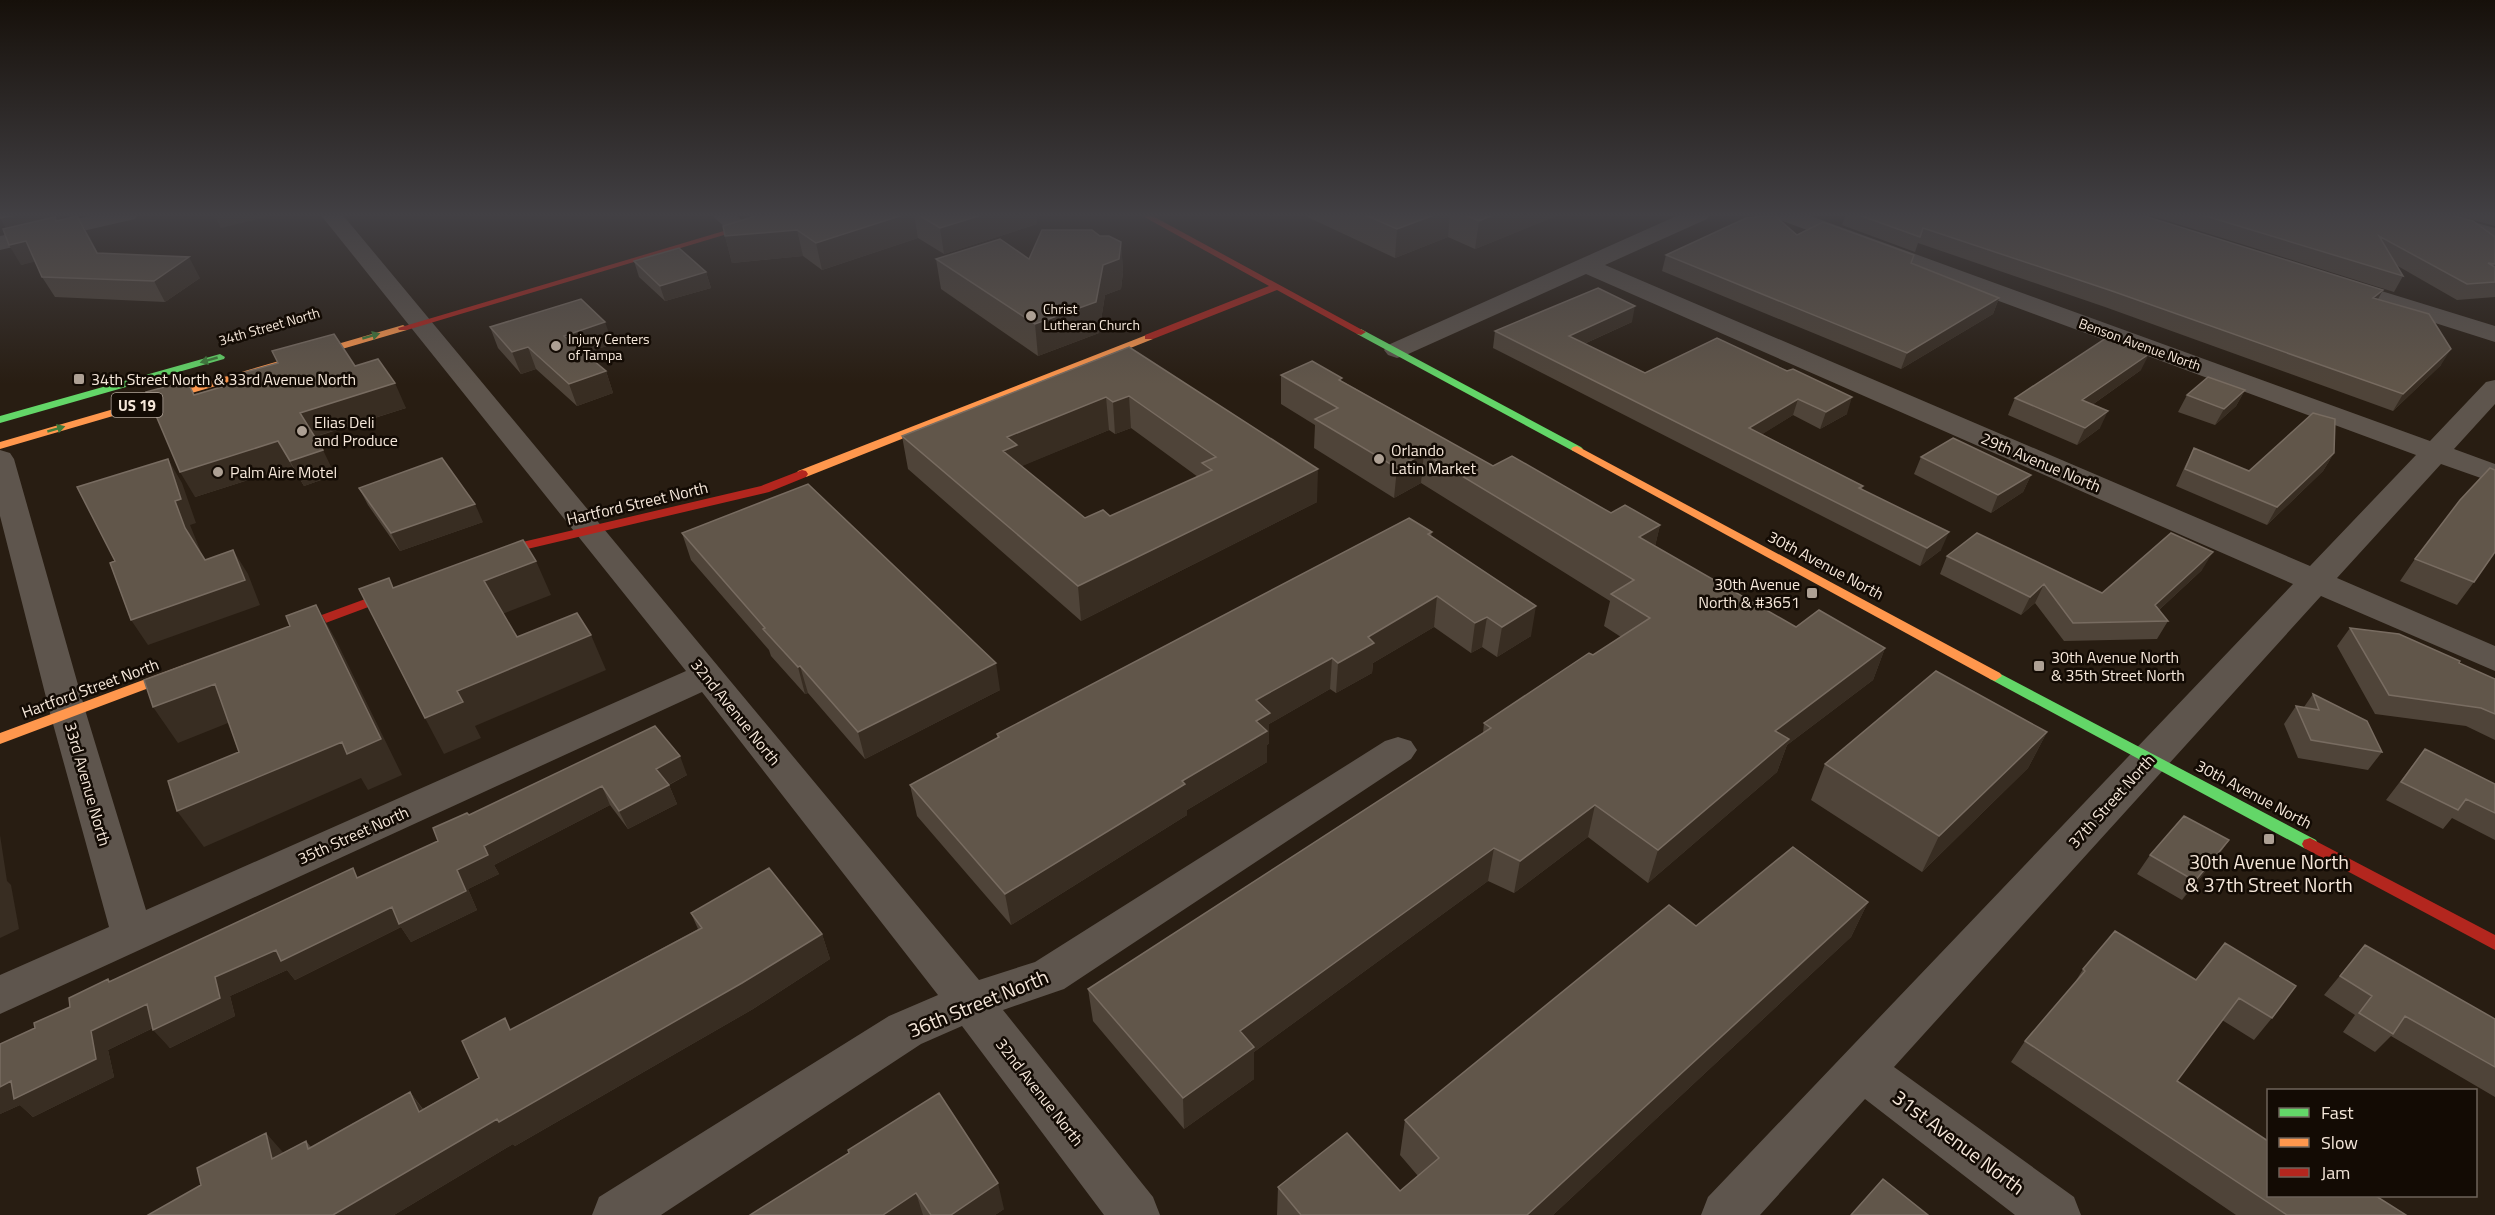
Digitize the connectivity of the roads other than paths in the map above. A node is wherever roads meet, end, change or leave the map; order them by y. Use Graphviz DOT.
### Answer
graph roads {
  1 [pos="379,271"];
  2 [pos="564,271"];
  3 [pos="1246,271"];
  4 [pos="1574,271"];
  5 [pos="1600,271"];
  6 [pos="1940,271"];
  7 [pos="2317,278"];
  8 [pos="1276,287"];
  9 [pos="410,308"];
  10 [pos="2495,334"];
  11 [pos="1397,350"];
  12 [pos="230,354"];
  13 [pos="2495,388"];
  14 [pos="0,420"];
  15 [pos="0,446"];
  16 [pos="2434,452"];
  17 [pos="0,459"];
  18 [pos="2495,474"];
  19 [pos="593,532"];
  20 [pos="474,563"];
  21 [pos="2315,581"];
  22 [pos="418,584"];
  23 [pos="274,637"];
  24 [pos="2495,659"];
  25 [pos="198,665"];
  26 [pos="707,676"];
  27 [pos="68,713"];
  28 [pos="0,739"];
  29 [pos="1398,750"];
  30 [pos="2151,757"];
  31 [pos="132,934"];
  32 [pos="2495,943"];
  33 [pos="0,995"];
  34 [pos="970,1002"];
  35 [pos="1862,1070"];
  36 [pos="617,1215"];
  37 [pos="1135,1215"];
  38 [pos="1726,1215"];
  39 [pos="2056,1215"];
  1 -- 9 [label="street, 32nd Avenue North"];
  2 -- 9 [label="main road, US 19"];
  3 -- 8 [label="main road, 30th Avenue North"];
  4 -- 11 [label="street"];
  5 -- 21 [label="street, 29th Avenue North"];
  6 -- 16 [label="street, Benson Avenue North"];
  7 -- 10 [label="street"];
  8 -- 11 [label="main road, 30th Avenue North"];
  8 -- 19 [label="main road, Hartford Street North"];
  15 -- 9 [label="main road, US 19, one-way"];
  9 -- 19 [label="street, 32nd Avenue North"];
  11 -- 30 [label="main road, 30th Avenue North"];
  12 -- 14 [label="main road, 34th Street North / US 19, one-way"];
  13 -- 16 [label="street, 37th Street North"];
  16 -- 18 [label="street, Benson Avenue North"];
  16 -- 21 [label="street, 37th Street North"];
  17 -- 27 [label="street, 33rd Avenue North"];
  19 -- 20 [label="main road, Hartford Street North"];
  19 -- 26 [label="street, 32nd Avenue North"];
  21 -- 24 [label="street, 29th Avenue North"];
  21 -- 30 [label="street, 37th Street North"];
  22 -- 23 [label="main road"];
  25 -- 27 [label="main road, Hartford Street North"];
  26 -- 31 [label="street, 35th Street North"];
  26 -- 34 [label="street, 32nd Avenue North"];
  27 -- 28 [label="main road, Hartford Street North"];
  27 -- 31 [label="street, 33rd Avenue North"];
  29 -- 34 [label="street, 36th Street North"];
  30 -- 32 [label="main road, 30th Avenue North"];
  30 -- 35 [label="street, 37th Street North"];
  31 -- 33 [label="street, 35th Street North"];
  34 -- 36 [label="street, 36th Street North"];
  34 -- 37 [label="street, 32nd Avenue North"];
  35 -- 38 [label="street, 37th Street North"];
  35 -- 39 [label="street, 31st Avenue North"];
}
